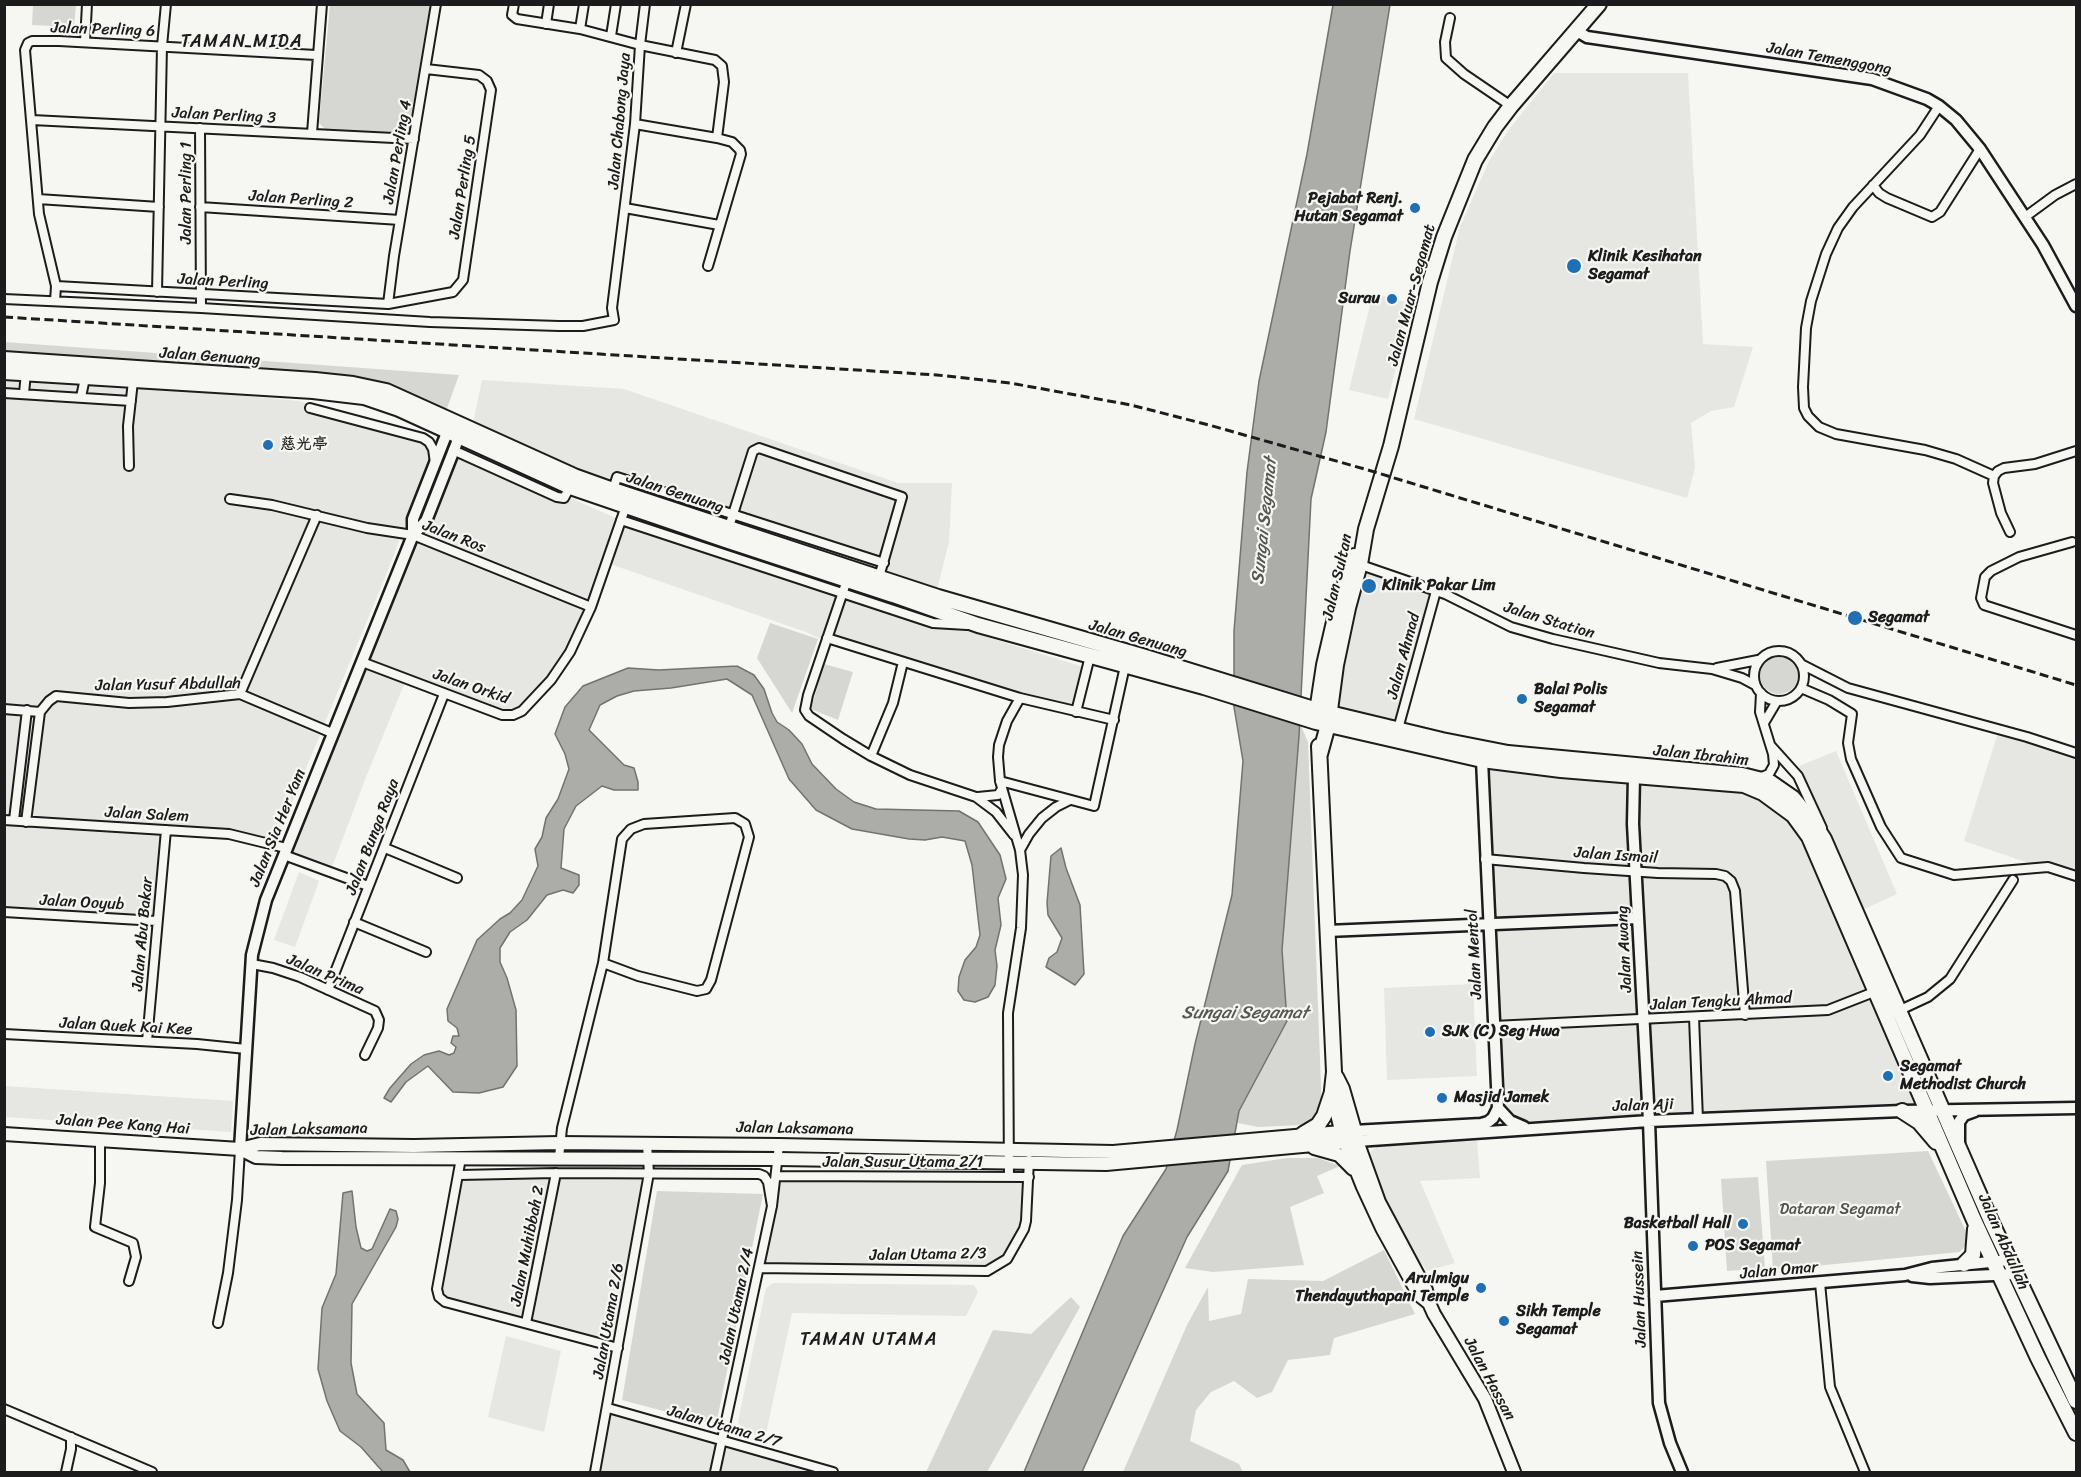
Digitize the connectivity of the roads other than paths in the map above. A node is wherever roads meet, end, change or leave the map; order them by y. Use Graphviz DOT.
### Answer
graph roads {
  1 [pos="87,4"];
  2 [pos="166,4"];
  3 [pos="322,4"];
  4 [pos="436,4"];
  5 [pos="514,4"];
  6 [pos="549,4"];
  7 [pos="584,4"];
  8 [pos="616,4"];
  9 [pos="645,4"];
  10 [pos="686,4"];
  11 [pos="1599,4"];
  12 [pos="1450,18"];
  13 [pos="546,24"];
  14 [pos="580,29"];
  15 [pos="1577,31"];
  16 [pos="611,36"];
  17 [pos="85,42"];
  18 [pos="162,45"];
  19 [pos="640,45"];
  20 [pos="676,53"];
  21 [pos="316,55"];
  22 [pos="426,69"];
  23 [pos="1511,106"];
  24 [pos="1939,106"];
  25 [pos="32,120"];
  26 [pos="634,124"];
  27 [pos="160,126"];
  28 [pos="200,128"];
  29 [pos="312,133"];
  30 [pos="717,138"];
  31 [pos="414,140"];
  32 [pos="1980,149"];
  33 [pos="2076,184"];
  34 [pos="1873,185"];
  35 [pos="38,199"];
  36 [pos="159,207"];
  37 [pos="200,207"];
  38 [pos="625,208"];
  39 [pos="2025,217"];
  40 [pos="400,220"];
  41 [pos="719,225"];
  42 [pos="708,266"];
  43 [pos="56,286"];
  44 [pos="157,292"];
  45 [pos="201,294"];
  46 [pos="4,299"];
  47 [pos="55,301"];
  48 [pos="388,304"];
  49 [pos="2076,306"];
  50 [pos="201,308"];
  51 [pos="4,359"];
  52 [pos="4,372"];
  53 [pos="26,373"];
  54 [pos="85,378"];
  55 [pos="133,381"];
  56 [pos="4,393"];
  57 [pos="24,393"];
  58 [pos="81,397"];
  59 [pos="131,401"];
  60 [pos="310,408"];
  61 [pos="455,433"];
  62 [pos="2076,451"];
  63 [pos="435,464"];
  64 [pos="129,465"];
  65 [pos="1994,476"];
  66 [pos="230,499"];
  67 [pos="626,506"];
  68 [pos="317,515"];
  69 [pos="621,520"];
  70 [pos="729,528"];
  71 [pos="1366,530"];
  72 [pos="2010,532"];
  73 [pos="413,535"];
  74 [pos="2072,542"];
  75 [pos="884,563"];
  76 [pos="1356,563"];
  77 [pos="879,577"];
  78 [pos="844,586"];
  79 [pos="1436,591"];
  80 [pos="591,607"];
  81 [pos="1001,616"];
  82 [pos="1032,626"];
  83 [pos="996,630"];
  84 [pos="2076,635"];
  85 [pos="827,638"];
  86 [pos="1038,642"];
  87 [pos="1090,656"];
  88 [pos="1758,660"];
  89 [pos="362,662"];
  90 [pos="903,662"];
  91 [pos="1801,664"];
  92 [pos="1125,666"];
  93 [pos="1712,669"];
  94 [pos="1203,681"];
  95 [pos="1755,685"];
  96 [pos="1801,688"];
  97 [pos="1761,693"];
  98 [pos="240,694"];
  99 [pos="444,694"];
  100 [pos="1020,698"];
  101 [pos="1776,701"];
  102 [pos="4,709"];
  103 [pos="27,710"];
  104 [pos="40,712"];
  105 [pos="1076,712"];
  106 [pos="1317,715"];
  107 [pos="1114,720"];
  108 [pos="1764,723"];
  109 [pos="1398,729"];
  110 [pos="332,733"];
  111 [pos="1771,746"];
  112 [pos="2076,753"];
  113 [pos="871,756"];
  114 [pos="1482,760"];
  115 [pos="1634,776"];
  116 [pos="1757,778"];
  117 [pos="1001,785"];
  118 [pos="976,797"];
  119 [pos="1070,800"];
  120 [pos="4,820"];
  121 [pos="14,820"];
  122 [pos="26,822"];
  123 [pos="166,830"];
  124 [pos="1015,837"];
  125 [pos="1824,839"];
  126 [pos="385,848"];
  127 [pos="1020,850"];
  128 [pos="285,851"];
  129 [pos="1485,859"];
  130 [pos="1636,871"];
  131 [pos="2076,876"];
  132 [pos="457,878"];
  133 [pos="2013,880"];
  134 [pos="368,886"];
  135 [pos="4,912"];
  136 [pos="1638,918"];
  137 [pos="157,921"];
  138 [pos="354,922"];
  139 [pos="1489,924"];
  140 [pos="1328,931"];
  141 [pos="426,952"];
  142 [pos="603,963"];
  143 [pos="252,964"];
  144 [pos="328,990"];
  145 [pos="1874,992"];
  146 [pos="1898,1011"];
  147 [pos="1745,1015"];
  148 [pos="1694,1017"];
  149 [pos="1644,1019"];
  150 [pos="1493,1026"];
  151 [pos="4,1034"];
  152 [pos="147,1041"];
  153 [pos="246,1049"];
  154 [pos="365,1055"];
  155 [pos="1334,1072"];
  156 [pos="1332,1090"];
  157 [pos="1498,1107"];
  158 [pos="2076,1108"];
  159 [pos="1981,1109"];
  160 [pos="1943,1110"];
  161 [pos="1902,1111"];
  162 [pos="1928,1111"];
  163 [pos="1698,1120"];
  164 [pos="1649,1121"];
  165 [pos="1530,1129"];
  166 [pos="4,1134"];
  167 [pos="1349,1136"];
  168 [pos="100,1140"];
  169 [pos="1302,1140"];
  170 [pos="559,1143"];
  171 [pos="647,1145"];
  172 [pos="779,1145"];
  173 [pos="240,1149"];
  174 [pos="1008,1149"];
  175 [pos="1030,1149"];
  176 [pos="1961,1152"];
  177 [pos="1133,1156"];
  178 [pos="461,1158"];
  179 [pos="559,1158"];
  180 [pos="1948,1158"];
  181 [pos="649,1159"];
  182 [pos="778,1159"];
  183 [pos="1007,1162"];
  184 [pos="1029,1162"];
  185 [pos="556,1173"];
  186 [pos="649,1173"];
  187 [pos="459,1175"];
  188 [pos="777,1176"];
  189 [pos="1009,1177"];
  190 [pos="1029,1177"];
  191 [pos="1359,1177"];
  192 [pos="772,1206"];
  193 [pos="1974,1220"];
  194 [pos="2009,1260"];
  195 [pos="1993,1261"];
  196 [pos="1964,1264"];
  197 [pos="759,1268"];
  198 [pos="2015,1274"];
  199 [pos="1905,1275"];
  200 [pos="1999,1276"];
  201 [pos="129,1281"];
  202 [pos="1820,1283"];
  203 [pos="1655,1296"];
  204 [pos="1429,1303"];
  205 [pos="218,1323"];
  206 [pos="526,1323"];
  207 [pos="618,1348"];
  208 [pos="2076,1401"];
  209 [pos="608,1408"];
  210 [pos="4,1409"];
  211 [pos="2076,1433"];
  212 [pos="71,1437"];
  213 [pos="722,1441"];
  214 [pos="66,1473"];
  215 [pos="152,1473"];
  216 [pos="595,1473"];
  217 [pos="715,1473"];
  218 [pos="833,1473"];
  219 [pos="1514,1473"];
  220 [pos="1682,1473"];
  221 [pos="1865,1473"];
  1 -- 17 [label="street"];
  2 -- 18 [label="street"];
  3 -- 21 [label="street"];
  4 -- 22 [label="street, Jalan Perling 4"];
  5 -- 13 [label="street"];
  6 -- 13 [label="street"];
  7 -- 14 [label="street"];
  8 -- 16 [label="street"];
  9 -- 19 [label="street"];
  10 -- 20 [label="street"];
  11 -- 15 [label="highway, Jalan Muar-Segamat"];
  12 -- 23 [label="street"];
  13 -- 14 [label="street"];
  14 -- 16 [label="street"];
  15 -- 23 [label="highway, Jalan Muar-Segamat"];
  15 -- 24 [label="street, Jalan Temenggong"];
  16 -- 19 [label="street"];
  17 -- 18 [label="street, Jalan Perling 6"];
  17 -- 25 [label="street, Jalan Perling 6"];
  18 -- 21 [label="street, Jalan Perling 6"];
  18 -- 27 [label="street"];
  19 -- 20 [label="street, Jalan Chabong Jaya"];
  19 -- 26 [label="street, Jalan Chabong Jaya"];
  20 -- 30 [label="street, Jalan Chabong Jaya"];
  21 -- 29 [label="street"];
  22 -- 31 [label="street, Jalan Perling 4"];
  22 -- 48 [label="street, Jalan Perling 5"];
  23 -- 71 [label="highway, Jalan Muar-Segamat"];
  24 -- 32 [label="street, Jalan Temenggong"];
  24 -- 34 [label="street"];
  25 -- 27 [label="street, Jalan Perling 3"];
  25 -- 35 [label="street"];
  26 -- 30 [label="street"];
  26 -- 38 [label="street, Jalan Chabong Jaya"];
  27 -- 28 [label="street, Jalan Perling 3"];
  27 -- 36 [label="street"];
  28 -- 29 [label="street, Jalan Perling 3"];
  28 -- 37 [label="street, Jalan Perling 1"];
  29 -- 31 [label="street, Jalan Perling 3"];
  30 -- 41 [label="street"];
  31 -- 40 [label="street, Jalan Perling 4"];
  32 -- 34 [label="street"];
  32 -- 39 [label="street, Jalan Temenggong"];
  33 -- 39 [label="street"];
  34 -- 65 [label="street"];
  35 -- 36 [label="street"];
  35 -- 43 [label="street"];
  36 -- 44 [label="street"];
  37 -- 40 [label="street, Jalan Perling 2"];
  37 -- 45 [label="street, Jalan Perling 1"];
  38 -- 41 [label="street"];
  38 -- 50 [label="street, Jalan Chabong Jaya"];
  39 -- 49 [label="street, Jalan Temenggong"];
  40 -- 48 [label="street, Jalan Perling 4"];
  41 -- 42 [label="street"];
  43 -- 44 [label="street, Jalan Perling"];
  43 -- 47 [label="street"];
  44 -- 45 [label="street, Jalan Perling"];
  45 -- 48 [label="street, Jalan Perling"];
  45 -- 50 [label="street, Jalan Perling 1"];
  46 -- 47 [label="street"];
  47 -- 50 [label="street"];
  51 -- 61 [label="highway, Jalan Genuang"];
  52 -- 53 [label="highway, Jalan Genuang"];
  53 -- 54 [label="highway, Jalan Genuang"];
  53 -- 57 [label="street"];
  54 -- 55 [label="highway, Jalan Genuang"];
  54 -- 58 [label="street"];
  55 -- 59 [label="street"];
  55 -- 61 [label="highway, Jalan Genuang"];
  56 -- 57 [label="street"];
  57 -- 58 [label="street"];
  58 -- 59 [label="street"];
  59 -- 64 [label="street"];
  60 -- 63 [label="street"];
  61 -- 63 [label="street, Jalan Sia Her Yam"];
  61 -- 67 [label="highway, Jalan Genuang"];
  61 -- 70 [label="highway, Jalan Genuang"];
  61 -- 73 [label="street, Jalan Sia Her Yam"];
  62 -- 65 [label="street"];
  63 -- 73 [label="street, Jalan Sia Her Yam"];
  65 -- 72 [label="street"];
  66 -- 68 [label="street, Jalan Ros"];
  67 -- 69 [label="street, Jalan Orkid"];
  67 -- 70 [label="highway, Jalan Genuang"];
  68 -- 73 [label="street, Jalan Ros"];
  68 -- 98 [label="street"];
  69 -- 78 [label="street"];
  69 -- 80 [label="street, Jalan Orkid"];
  70 -- 75 [label="street"];
  70 -- 75 [label="street"];
  70 -- 77 [label="highway, Jalan Genuang"];
  70 -- 78 [label="highway, Jalan Genuang"];
  71 -- 76 [label="highway, Jalan Sultan"];
  73 -- 80 [label="street, Jalan Ros"];
  73 -- 89 [label="street, Jalan Sia Her Yam"];
  74 -- 84 [label="street"];
  75 -- 77 [label="street"];
  76 -- 79 [label="street, Jalan Station"];
  76 -- 106 [label="highway, Jalan Sultan"];
  77 -- 81 [label="highway, Jalan Genuang"];
  78 -- 83 [label="highway, Jalan Genuang"];
  78 -- 85 [label="street"];
  79 -- 93 [label="street, Jalan Station"];
  79 -- 109 [label="street, Jalan Ahmad"];
  80 -- 99 [label="street, Jalan Orkid"];
  81 -- 82 [label="highway, Jalan Genuang"];
  81 -- 83 [label="highway"];
  82 -- 86 [label="highway"];
  82 -- 94 [label="highway, Jalan Genuang"];
  83 -- 86 [label="highway, Jalan Genuang"];
  85 -- 90 [label="street"];
  85 -- 113 [label="street"];
  86 -- 87 [label="highway, Jalan Genuang"];
  87 -- 92 [label="highway, Jalan Genuang"];
  87 -- 105 [label="street"];
  88 -- 91 [label="street"];
  88 -- 93 [label="street, Jalan Station"];
  88 -- 95 [label="street"];
  89 -- 99 [label="street, Jalan Orkid"];
  89 -- 110 [label="street, Jalan Sia Her Yam"];
  90 -- 100 [label="street"];
  90 -- 113 [label="street"];
  91 -- 96 [label="street"];
  91 -- 112 [label="street"];
  92 -- 94 [label="highway, Jalan Genuang"];
  92 -- 107 [label="street"];
  93 -- 95 [label="street, Jalan Station"];
  94 -- 106 [label="highway, Jalan Genuang"];
  95 -- 97 [label="street"];
  96 -- 101 [label="street"];
  96 -- 131 [label="street"];
  97 -- 101 [label="street"];
  97 -- 108 [label="street"];
  98 -- 104 [label="street, Jalan Yusuf Abdullah"];
  98 -- 110 [label="street, Jalan Yusuf Abdullah"];
  99 -- 126 [label="street, Jalan Bunga Raya"];
  100 -- 105 [label="street"];
  100 -- 117 [label="street"];
  101 -- 108 [label="street"];
  102 -- 103 [label="street"];
  103 -- 104 [label="street"];
  103 -- 121 [label="street"];
  104 -- 122 [label="street"];
  105 -- 107 [label="street"];
  106 -- 109 [label="highway, Jalan Ibrahim"];
  106 -- 114 [label="highway, Jalan Ibrahim"];
  106 -- 140 [label="highway, Jalan Sultan"];
  107 -- 119 [label="street"];
  108 -- 111 [label="street"];
  109 -- 116 [label="highway, Jalan Ibrahim"];
  110 -- 128 [label="street, Jalan Sia Her Yam"];
  111 -- 116 [label="street"];
  111 -- 125 [label="street"];
  113 -- 118 [label="street"];
  114 -- 115 [label="highway, Jalan Ibrahim"];
  114 -- 129 [label="street, Jalan Mentol"];
  115 -- 130 [label="street, Jalan Awang"];
  115 -- 145 [label="highway, Jalan Ibrahim"];
  116 -- 125 [label="highway, Jalan Ibrahim"];
  117 -- 118 [label="street"];
  117 -- 119 [label="street"];
  117 -- 124 [label="street"];
  118 -- 124 [label="street"];
  119 -- 127 [label="street"];
  120 -- 121 [label="street, Jalan Salem"];
  121 -- 122 [label="street, Jalan Salem"];
  122 -- 123 [label="street, Jalan Salem"];
  123 -- 128 [label="street, Jalan Salem"];
  123 -- 137 [label="street, Jalan Abu Bakar"];
  124 -- 127 [label="street"];
  125 -- 146 [label="highway, Jalan Ibrahim"];
  126 -- 132 [label="street"];
  126 -- 134 [label="street, Jalan Bunga Raya"];
  127 -- 174 [label="street"];
  128 -- 134 [label="street, Jalan Salem"];
  128 -- 143 [label="street, Jalan Sia Her Yam"];
  129 -- 130 [label="street, Jalan Ismail"];
  129 -- 139 [label="street, Jalan Mentol"];
  130 -- 136 [label="street, Jalan Awang"];
  130 -- 147 [label="street, Jalan Ismail"];
  133 -- 146 [label="street"];
  134 -- 138 [label="street, Jalan Bunga Raya"];
  135 -- 137 [label="street, Jalan Ooyub"];
  136 -- 139 [label="street"];
  136 -- 149 [label="street, Jalan Awang"];
  137 -- 152 [label="street, Jalan Abu Bakar"];
  138 -- 141 [label="street"];
  138 -- 144 [label="street, Jalan Bunga Raya"];
  139 -- 140 [label="street"];
  139 -- 150 [label="street, Jalan Mentol"];
  140 -- 155 [label="highway, Jalan Sultan"];
  142 -- 142 [label="street"];
  142 -- 170 [label="street"];
  143 -- 144 [label="street, Jalan Prima"];
  143 -- 153 [label="street, Jalan Sia Her Yam"];
  144 -- 154 [label="street, Jalan Prima"];
  145 -- 147 [label="street, Jalan Tengku Ahmad"];
  145 -- 162 [label="highway, Jalan Ibrahim"];
  146 -- 160 [label="highway, Jalan Ibrahim"];
  147 -- 148 [label="street, Jalan Tengku Ahmad"];
  148 -- 149 [label="street, Jalan Tengku Ahmad"];
  148 -- 163 [label="street"];
  149 -- 150 [label="street, Jalan Tengku Ahmad"];
  149 -- 164 [label="street, Jalan Awang"];
  150 -- 157 [label="street, Jalan Mentol"];
  151 -- 152 [label="street, Jalan Quek Kai Kee"];
  152 -- 153 [label="street, Jalan Quek Kai Kee"];
  153 -- 173 [label="street, Jalan Sia Her Yam"];
  155 -- 156 [label="highway, Jalan Sultan"];
  155 -- 167 [label="highway, Jalan Sultan"];
  156 -- 167 [label="highway, Jalan Sultan"];
  156 -- 169 [label="highway"];
  157 -- 165 [label="street"];
  157 -- 167 [label="street"];
  158 -- 159 [label="street, Jalan Aji"];
  159 -- 160 [label="street, Jalan Aji"];
  159 -- 176 [label="street"];
  160 -- 162 [label="street, Jalan Aji"];
  160 -- 176 [label="highway, Jalan Abdullah"];
  161 -- 162 [label="street, Jalan Aji"];
  161 -- 163 [label="street, Jalan Aji"];
  161 -- 180 [label="highway"];
  162 -- 180 [label="highway, Jalan Abdullah"];
  163 -- 164 [label="street, Jalan Aji"];
  164 -- 165 [label="street, Jalan Aji"];
  164 -- 203 [label="street, Jalan Hussein"];
  165 -- 167 [label="street, Jalan Aji"];
  166 -- 168 [label="main road, Jalan Pee Kang Hai"];
  167 -- 169 [label="main road, Jalan Laksamana"];
  167 -- 191 [label="main road, Jalan Hassan"];
  167 -- 204 [label="main road, Jalan Hassan"];
  168 -- 173 [label="main road, Jalan Pee Kang Hai"];
  168 -- 201 [label="street"];
  169 -- 177 [label="main road, Jalan Laksamana"];
  169 -- 191 [label="main road"];
  170 -- 171 [label="main road, Jalan Laksamana"];
  170 -- 173 [label="main road, Jalan Laksamana"];
  170 -- 179 [label="street"];
  171 -- 172 [label="main road, Jalan Laksamana"];
  171 -- 181 [label="street, Jalan Utama 2/6"];
  172 -- 174 [label="main road, Jalan Laksamana"];
  172 -- 182 [label="street, Jalan Utama 2/4"];
  173 -- 178 [label="main road, Jalan Laksamana"];
  173 -- 205 [label="street"];
  174 -- 175 [label="main road, Jalan Laksamana"];
  174 -- 183 [label="street"];
  175 -- 177 [label="main road, Jalan Laksamana"];
  175 -- 184 [label="street, Jalan Utama 2/3"];
  176 -- 194 [label="highway, Jalan Abdullah"];
  177 -- 184 [label="main road, Jalan Laksamana"];
  178 -- 179 [label="main road, Jalan Laksamana"];
  178 -- 187 [label="street"];
  179 -- 181 [label="main road, Jalan Laksamana"];
  180 -- 193 [label="highway, Jalan Abdullah"];
  181 -- 182 [label="main road, Jalan Laksamana"];
  181 -- 186 [label="street, Jalan Utama 2/6"];
  182 -- 183 [label="main road, Jalan Laksamana"];
  182 -- 188 [label="street, Jalan Utama 2/4"];
  183 -- 184 [label="main road, Jalan Laksamana"];
  183 -- 189 [label="street"];
  184 -- 190 [label="street, Jalan Utama 2/3"];
  185 -- 186 [label="street"];
  185 -- 187 [label="street"];
  185 -- 206 [label="street, Jalan Muhibbah 2"];
  186 -- 192 [label="street"];
  186 -- 207 [label="street, Jalan Utama 2/6"];
  187 -- 206 [label="street"];
  188 -- 189 [label="street, Jalan Susur Utama 2/1"];
  188 -- 192 [label="street, Jalan Utama 2/4"];
  189 -- 190 [label="street, Jalan Susur Utama 2/1"];
  190 -- 197 [label="street, Jalan Utama 2/3"];
  191 -- 204 [label="main road, Jalan Hassan"];
  192 -- 197 [label="street, Jalan Utama 2/4"];
  193 -- 195 [label="highway, Jalan Abdullah"];
  193 -- 196 [label="highway"];
  194 -- 195 [label="street, Jalan Omar"];
  194 -- 198 [label="highway, Jalan Abdullah"];
  195 -- 196 [label="street, Jalan Omar"];
  195 -- 200 [label="highway, Jalan Abdullah"];
  196 -- 199 [label="street, Jalan Omar"];
  197 -- 213 [label="street, Jalan Utama 2/4"];
  198 -- 200 [label="street, Jalan Omar"];
  198 -- 208 [label="highway, Jalan Abdullah"];
  199 -- 200 [label="street, Jalan Omar"];
  199 -- 202 [label="street, Jalan Omar"];
  200 -- 211 [label="highway, Jalan Abdullah"];
  202 -- 203 [label="street, Jalan Omar"];
  202 -- 221 [label="street"];
  203 -- 220 [label="street, Jalan Hussein"];
  204 -- 219 [label="main road, Jalan Hassan"];
  206 -- 207 [label="street"];
  207 -- 209 [label="street, Jalan Utama 2/6"];
  209 -- 213 [label="street, Jalan Utama 2/7"];
  209 -- 216 [label="street, Jalan Utama 2/6"];
  210 -- 212 [label="street"];
  212 -- 214 [label="street"];
  212 -- 215 [label="street"];
  213 -- 217 [label="street, Jalan Utama 2/4"];
  213 -- 218 [label="street, Jalan Utama 2/7"];
}
